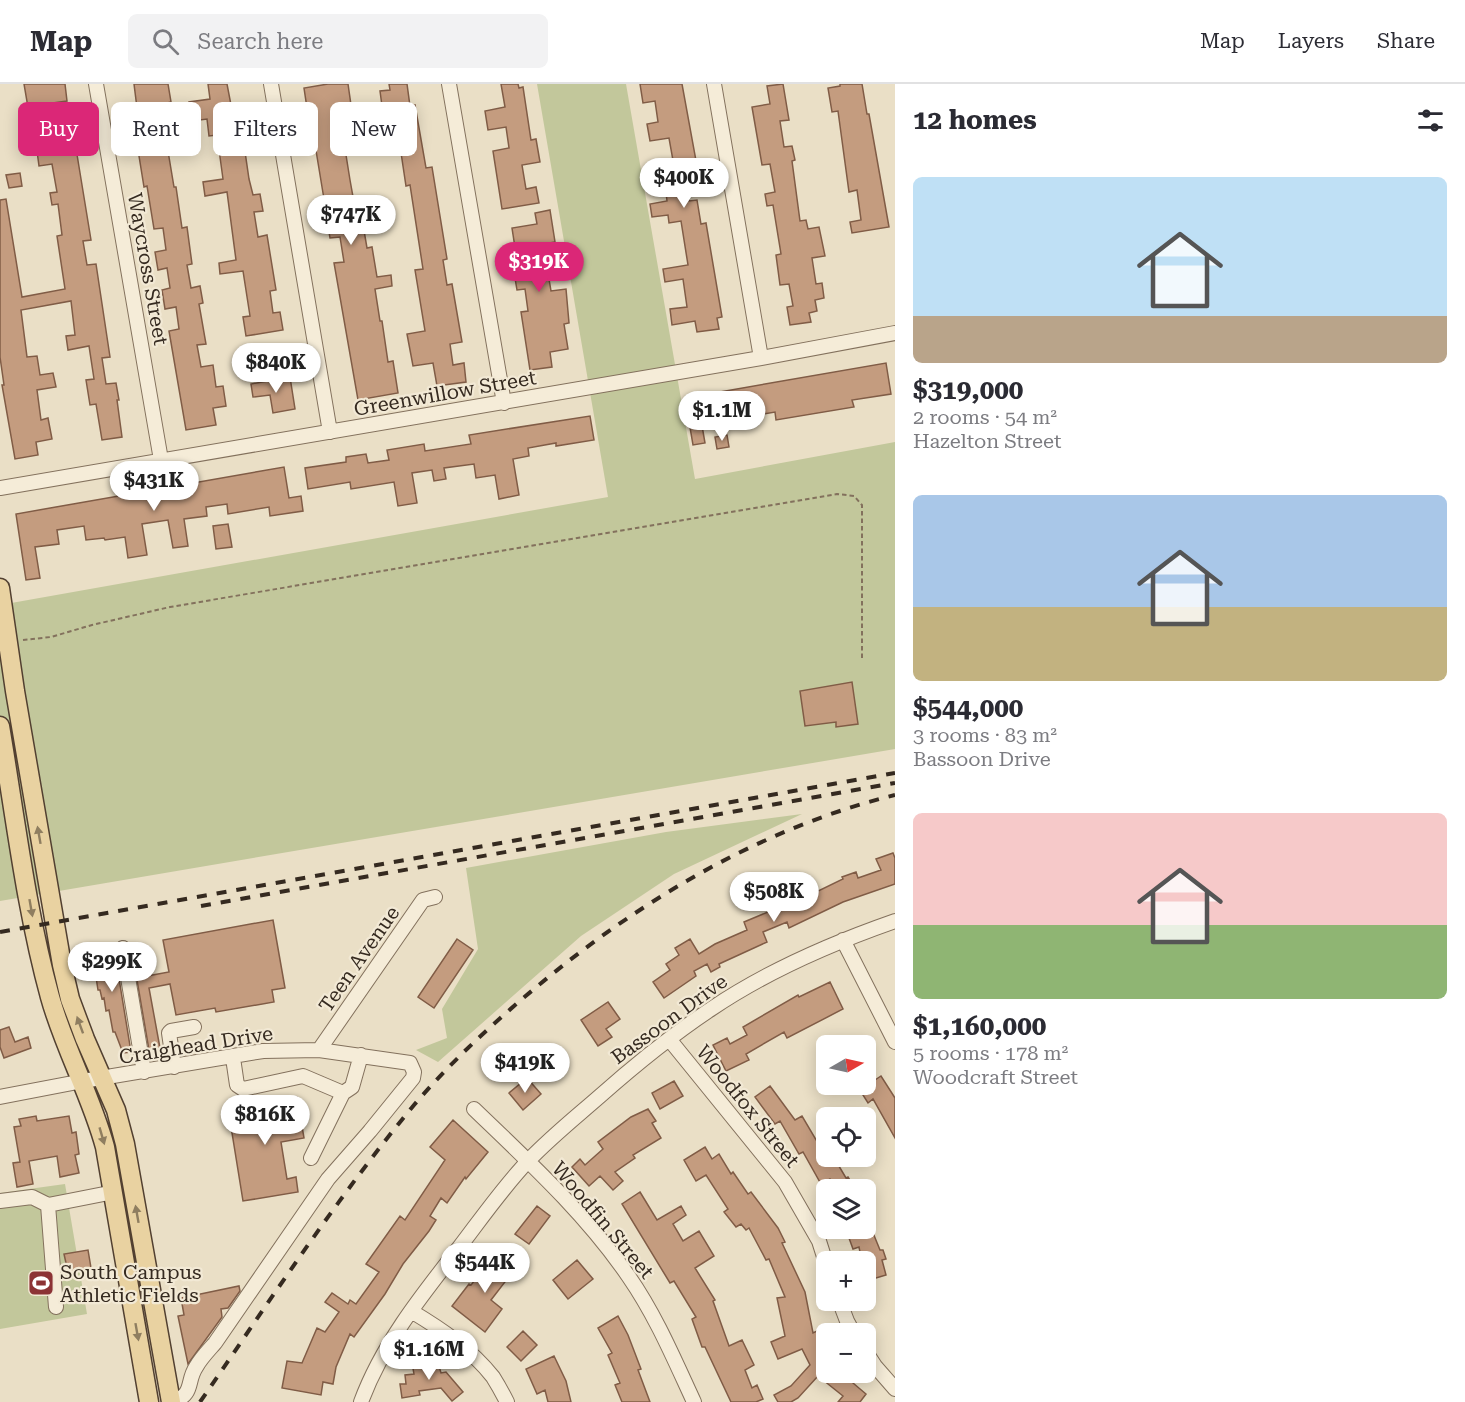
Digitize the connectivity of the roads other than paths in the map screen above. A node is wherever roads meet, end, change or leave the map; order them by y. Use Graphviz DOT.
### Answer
graph roads {
  1 [pos="96,84"];
  2 [pos="271,84"];
  3 [pos="449,84"];
  4 [pos="714,84"];
  5 [pos="895,333"];
  6 [pos="761,358"];
  7 [pos="504,403"];
  8 [pos="330,432"];
  9 [pos="161,460"];
  10 [pos="0,488"];
  11 [pos="0,588"];
  12 [pos="7,693"];
  13 [pos="0,726"];
  14 [pos="435,897"];
  15 [pos="895,921"];
  16 [pos="843,939"];
  17 [pos="123,948"];
  18 [pos="194,1027"];
  19 [pos="669,1039"];
  20 [pos="895,1042"];
  21 [pos="319,1050"];
  22 [pos="361,1055"];
  23 [pos="233,1058"];
  24 [pos="174,1067"];
  25 [pos="144,1072"];
  26 [pos="103,1078"];
  27 [pos="83,1081"];
  28 [pos="343,1093"];
  29 [pos="0,1097"];
  30 [pos="474,1109"];
  31 [pos="311,1158"];
  32 [pos="528,1161"];
  33 [pos="129,1169"];
  34 [pos="110,1173"];
  35 [pos="114,1192"];
  36 [pos="0,1202"];
  37 [pos="48,1205"];
  38 [pos="822,1251"];
  39 [pos="148,1271"];
  40 [pos="128,1274"];
  41 [pos="56,1307"];
  42 [pos="411,1311"];
  43 [pos="876,1368"];
  44 [pos="895,1389"];
  45 [pos="149,1402"];
  46 [pos="172,1402"];
  47 [pos="362,1402"];
  48 [pos="507,1402"];
  49 [pos="694,1402"];
  1 -- 9 [label="street, Waycross Street"];
  2 -- 8 [label="street"];
  3 -- 7 [label="street"];
  4 -- 6 [label="street"];
  5 -- 6 [label="street, Greenwillow Street"];
  6 -- 7 [label="street, Greenwillow Street"];
  7 -- 8 [label="street, Greenwillow Street"];
  8 -- 9 [label="street, Greenwillow Street"];
  9 -- 10 [label="street, Greenwillow Street"];
  11 -- 12 [label="main road"];
  26 -- 12 [label="main road, one-way"];
  13 -- 27 [label="main road, one-way"];
  14 -- 21 [label="street, Teen Avenue"];
  15 -- 16 [label="street, Bassoon Drive"];
  16 -- 19 [label="street, Bassoon Drive"];
  16 -- 20 [label="street"];
  17 -- 25 [label="street"];
  18 -- 24 [label="street"];
  19 -- 32 [label="street, Bassoon Drive"];
  19 -- 38 [label="street, Woodfox Street"];
  21 -- 22 [label="street, Craighead Drive"];
  21 -- 23 [label="street, Craighead Drive"];
  22 -- 28 [label="street"];
  22 -- 46 [label="street, Craighead Drive"];
  23 -- 24 [label="street, Craighead Drive"];
  23 -- 28 [label="street"];
  24 -- 25 [label="street, Craighead Drive"];
  25 -- 26 [label="street, Craighead Drive"];
  26 -- 27 [label="street, Craighead Drive"];
  26 -- 33 [label="main road"];
  27 -- 29 [label="street, Craighead Drive"];
  27 -- 34 [label="main road, one-way"];
  28 -- 31 [label="street"];
  30 -- 32 [label="street"];
  32 -- 42 [label="street, Bassoon Drive"];
  32 -- 49 [label="street, Woodfin Street"];
  33 -- 34 [label="main road"];
  39 -- 33 [label="main road, one-way"];
  34 -- 35 [label="main road"];
  35 -- 37 [label="street"];
  35 -- 40 [label="main road"];
  36 -- 37 [label="street"];
  37 -- 41 [label="street"];
  39 -- 40 [label="main road"];
  39 -- 46 [label="main road"];
  40 -- 45 [label="main road, one-way"];
  42 -- 47 [label="street, Bassoon Drive"];
  42 -- 48 [label="street"];
  43 -- 44 [label="street"];
}
